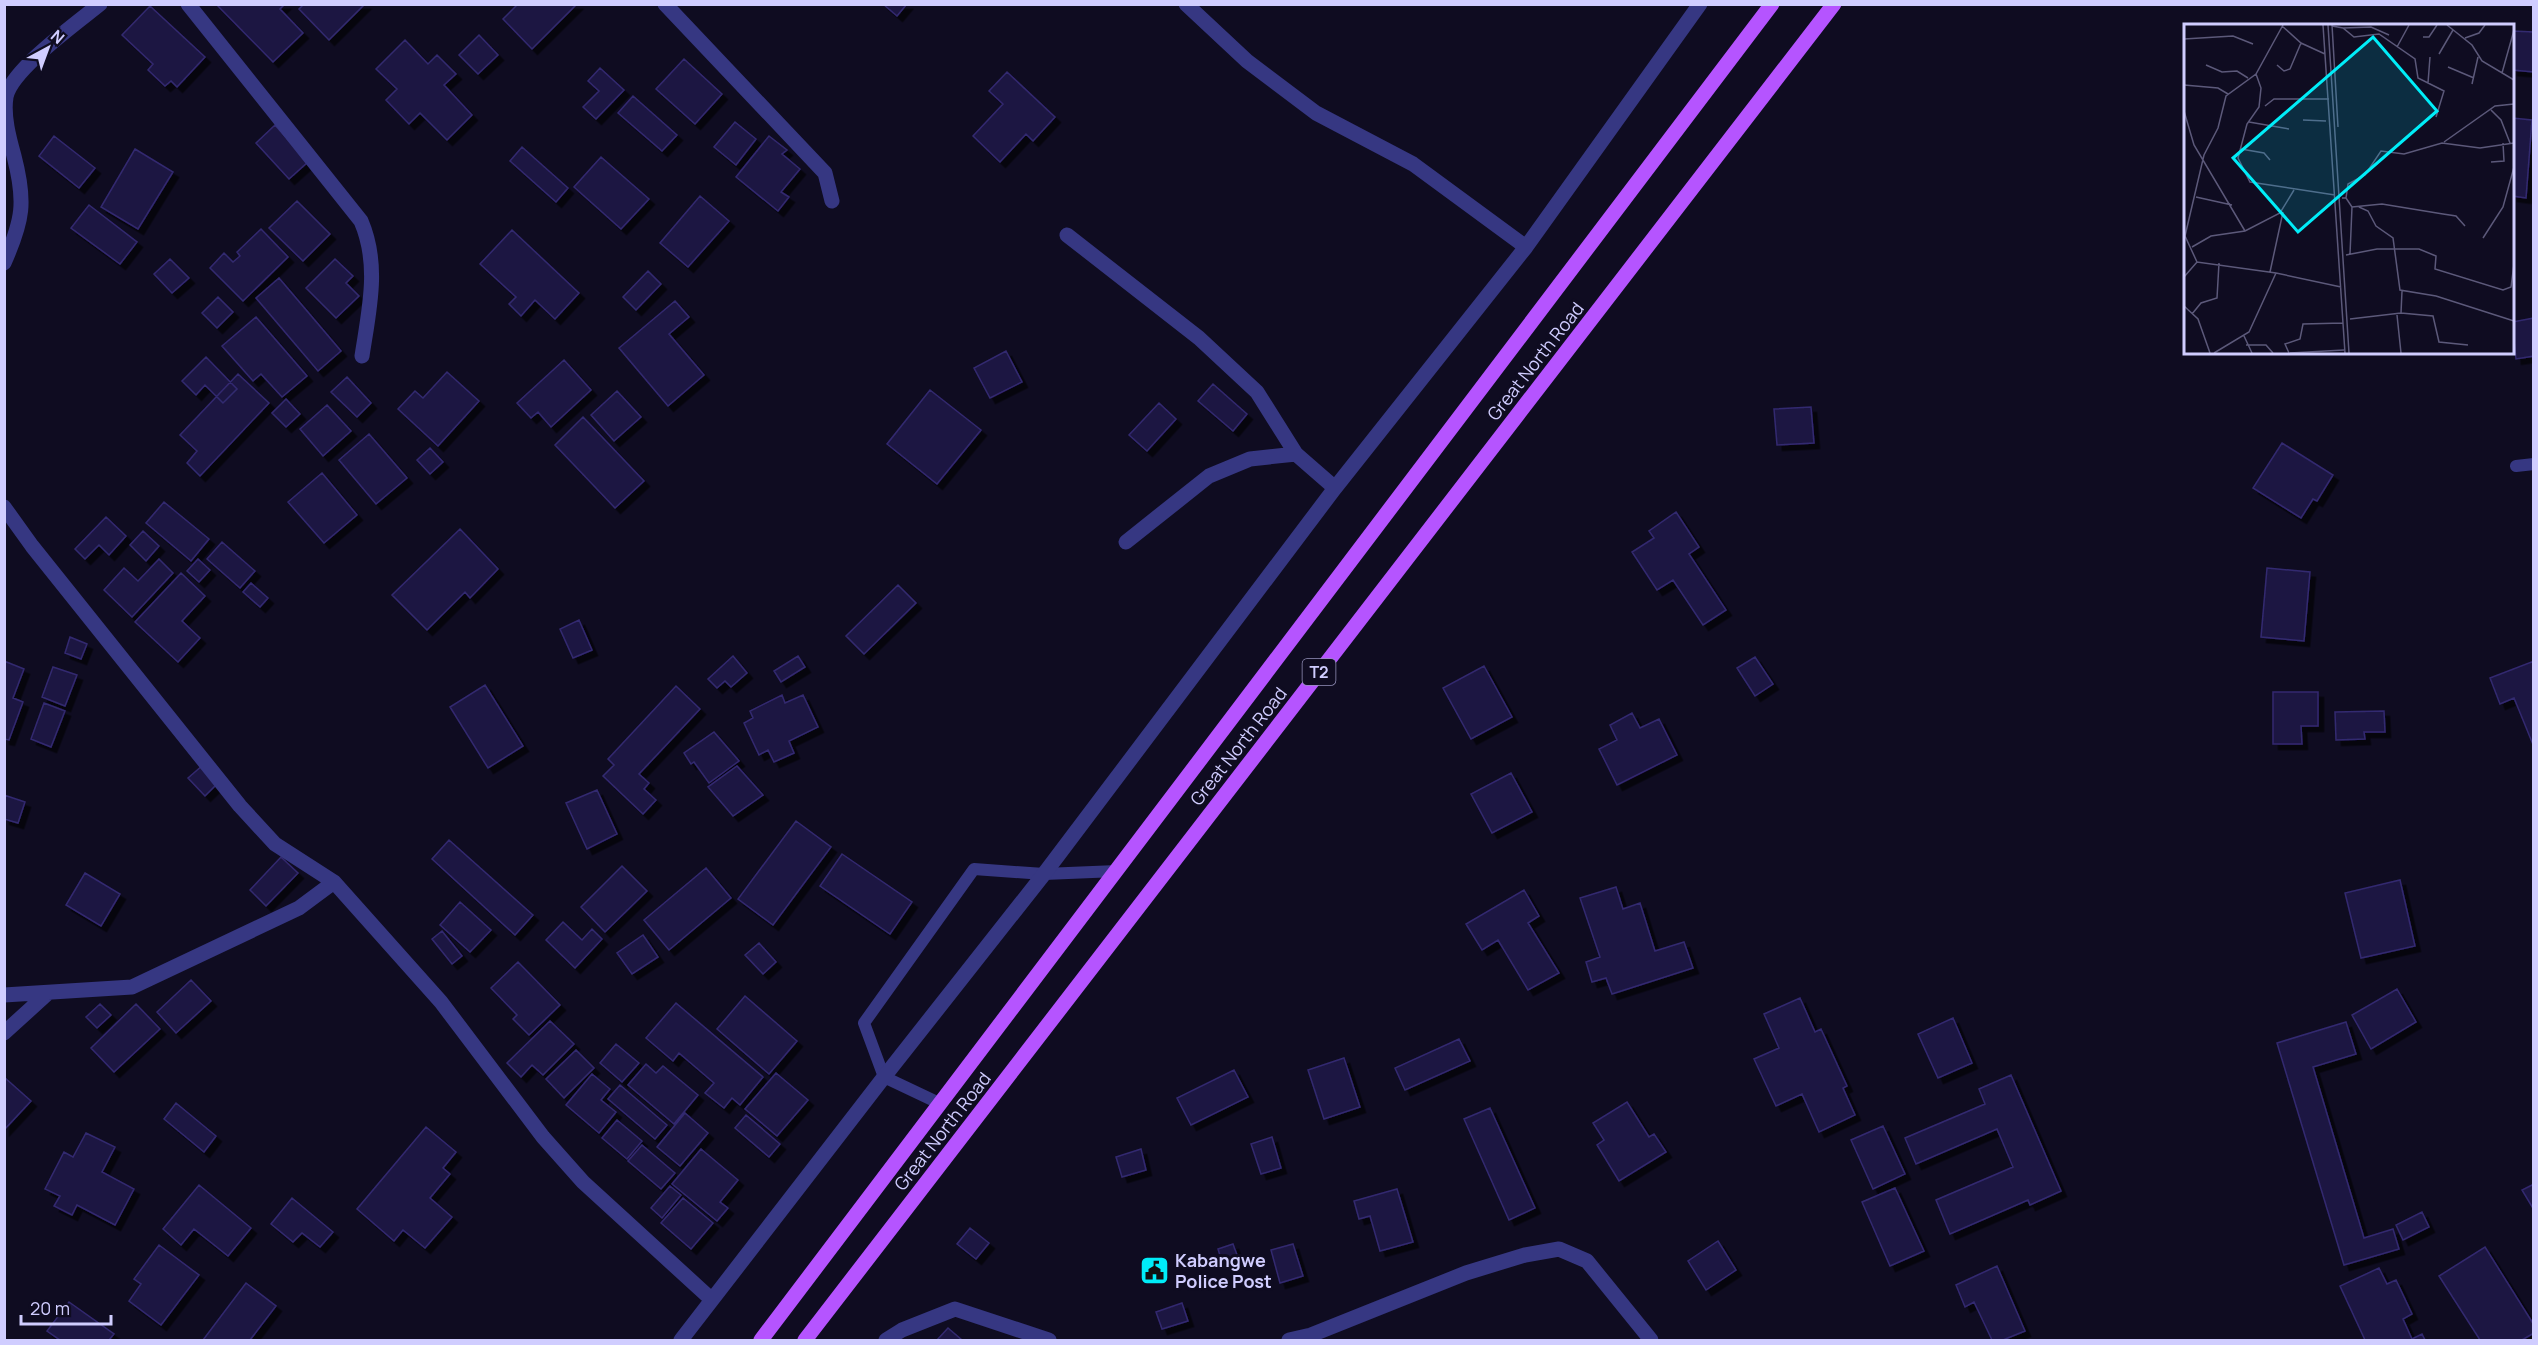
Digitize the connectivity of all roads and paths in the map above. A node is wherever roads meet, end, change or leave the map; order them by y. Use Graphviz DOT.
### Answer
graph roads {
  1 [pos="100,4"];
  2 [pos="188,4"];
  3 [pos="665,4"];
  4 [pos="1186,4"];
  5 [pos="1700,4"];
  6 [pos="1772,4"];
  7 [pos="1834,4"];
  8 [pos="832,201"];
  9 [pos="1067,235"];
  10 [pos="1526,248"];
  11 [pos="4,263"];
  12 [pos="362,356"];
  13 [pos="1296,454"];
  14 [pos="2534,464"];
  15 [pos="2516,466"];
  16 [pos="1335,488"];
  17 [pos="4,507"];
  18 [pos="1125,543"];
  19 [pos="1117,871"];
  20 [pos="1044,874"];
  21 [pos="334,882"];
  22 [pos="48,993"];
  23 [pos="4,995"];
  24 [pos="4,1033"];
  25 [pos="884,1077"];
  26 [pos="941,1104"];
  27 [pos="711,1299"];
  28 [pos="681,1341"];
  29 [pos="761,1341"];
  30 [pos="805,1341"];
  31 [pos="886,1341"];
  32 [pos="1049,1341"];
  33 [pos="1289,1341"];
  34 [pos="1651,1341"];
  1 -- 11 [label="street"];
  2 -- 12 [label="street"];
  3 -- 8 [label="street"];
  4 -- 10 [label="street"];
  5 -- 10 [label="street"];
  6 -- 19 [label="main road, Great North Road / T2"];
  7 -- 30 [label="main road, Great North Road / T2"];
  9 -- 13 [label="street"];
  10 -- 16 [label="street"];
  13 -- 16 [label="street"];
  13 -- 18 [label="street"];
  14 -- 15 [label="lane"];
  16 -- 20 [label="street"];
  17 -- 21 [label="street"];
  19 -- 20 [label="lane"];
  19 -- 26 [label="main road, Great North Road / T2"];
  20 -- 25 [label="street"];
  20 -- 25 [label="lane"];
  21 -- 22 [label="street"];
  21 -- 27 [label="street"];
  22 -- 23 [label="street"];
  22 -- 24 [label="street"];
  25 -- 26 [label="lane"];
  25 -- 27 [label="street"];
  26 -- 29 [label="main road, Great North Road / T2"];
  27 -- 28 [label="street"];
  31 -- 32 [label="street"];
  33 -- 34 [label="street"];
}
